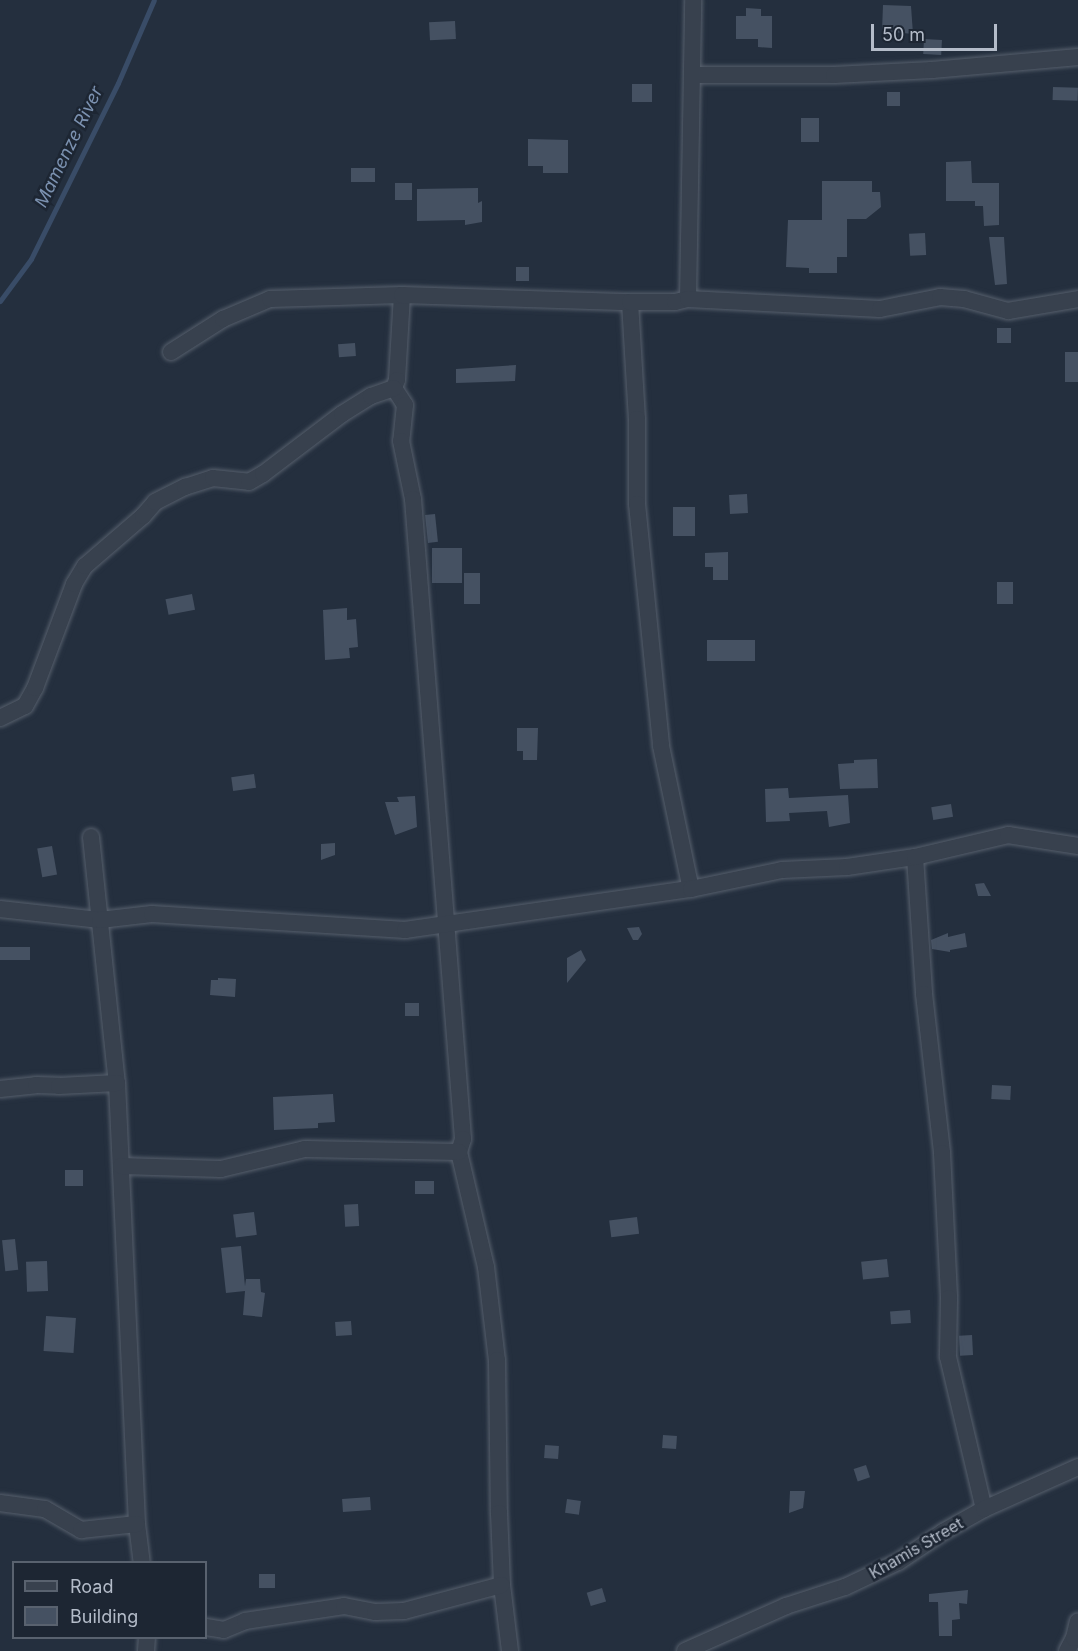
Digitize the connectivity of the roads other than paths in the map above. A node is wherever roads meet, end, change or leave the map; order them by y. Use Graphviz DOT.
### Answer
graph roads {
  1 [pos="693,0"];
  2 [pos="1078,57"];
  3 [pos="693,75"];
  4 [pos="402,295"];
  5 [pos="688,299"];
  6 [pos="1078,299"];
  7 [pos="630,302"];
  8 [pos="171,352"];
  9 [pos="394,388"];
  10 [pos="0,718"];
  11 [pos="91,837"];
  12 [pos="1078,846"];
  13 [pos="915,857"];
  14 [pos="692,889"];
  15 [pos="0,909"];
  16 [pos="100,920"];
  17 [pos="445,923"];
  18 [pos="117,1083"];
  19 [pos="0,1089"];
  20 [pos="459,1152"];
  21 [pos="121,1166"];
  22 [pos="1078,1467"];
  23 [pos="0,1503"];
  24 [pos="984,1509"];
  25 [pos="137,1524"];
  26 [pos="142,1561"];
  27 [pos="502,1585"];
  28 [pos="1078,1621"];
  29 [pos="207,1627"];
  30 [pos="510,1651"];
  31 [pos="685,1651"];
  32 [pos="1067,1651"];
  1 -- 3 [label="street"];
  2 -- 3 [label="street"];
  3 -- 5 [label="street"];
  4 -- 7 [label="street"];
  4 -- 8 [label="street"];
  4 -- 9 [label="street"];
  5 -- 6 [label="street"];
  5 -- 7 [label="street"];
  7 -- 14 [label="street"];
  9 -- 10 [label="street"];
  9 -- 17 [label="street"];
  11 -- 16 [label="street"];
  12 -- 13 [label="street"];
  13 -- 14 [label="street"];
  13 -- 24 [label="street"];
  14 -- 17 [label="street"];
  15 -- 16 [label="street"];
  16 -- 17 [label="street"];
  16 -- 18 [label="street"];
  17 -- 20 [label="street"];
  18 -- 19 [label="street"];
  18 -- 21 [label="street"];
  20 -- 21 [label="street"];
  20 -- 27 [label="street"];
  21 -- 25 [label="street"];
  22 -- 24 [label="street, Khamis Street"];
  23 -- 25 [label="street"];
  24 -- 31 [label="street, Khamis Street"];
  25 -- 26 [label="street"];
  27 -- 29 [label="street"];
  27 -- 30 [label="street"];
  28 -- 32 [label="street"];
}
